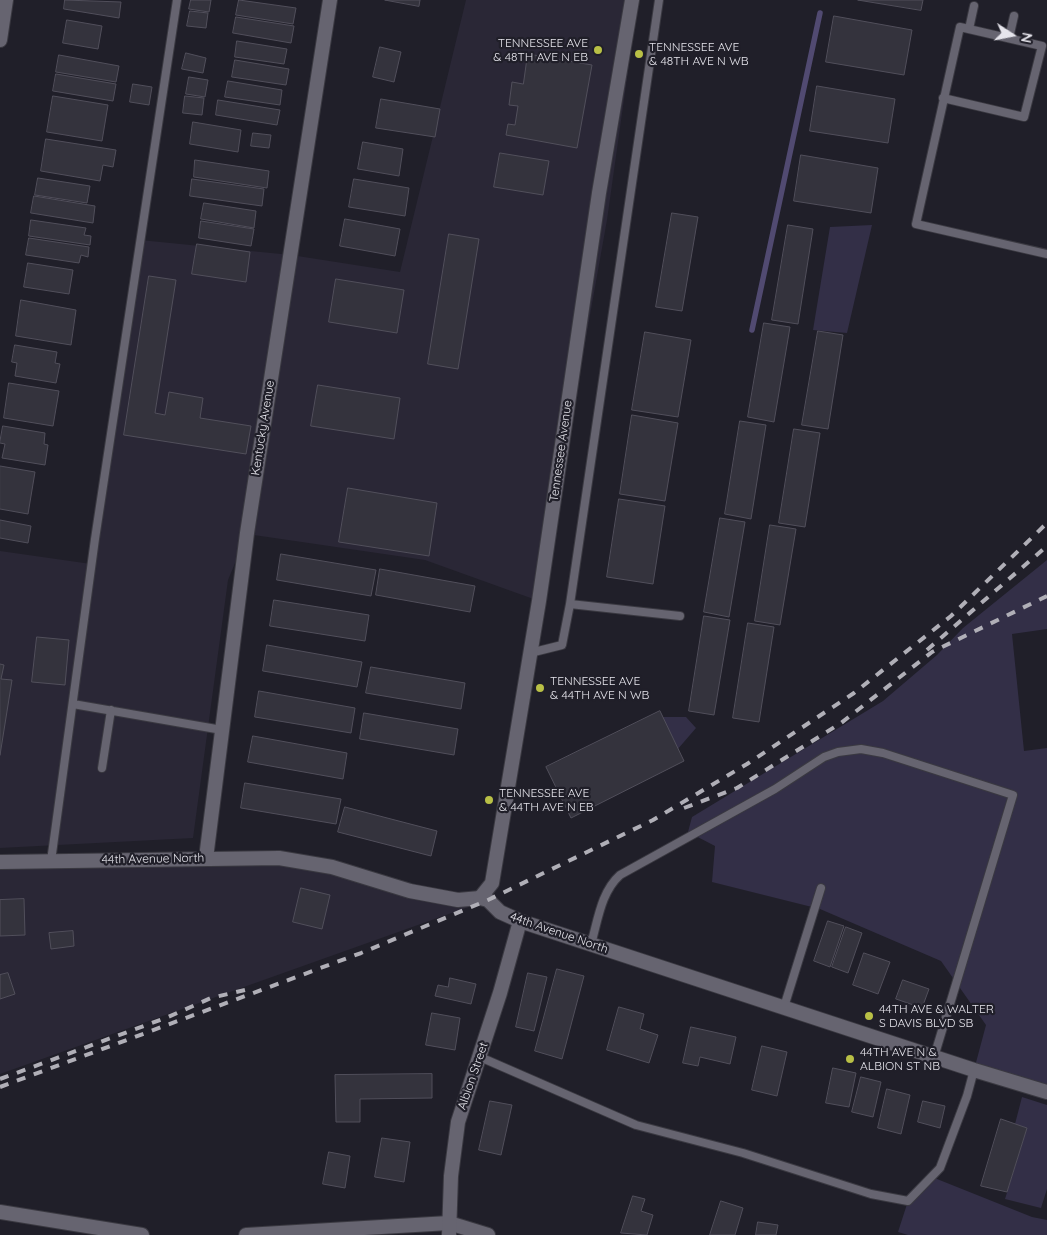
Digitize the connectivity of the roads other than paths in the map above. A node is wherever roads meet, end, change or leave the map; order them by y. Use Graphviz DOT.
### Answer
graph roads {
  1 [pos="6,0"];
  2 [pos="177,0"];
  3 [pos="330,0"];
  4 [pos="632,0"];
  5 [pos="659,0"];
  6 [pos="974,6"];
  7 [pos="1014,16"];
  8 [pos="969,28"];
  9 [pos="1009,38"];
  10 [pos="0,40"];
  11 [pos="943,98"];
  12 [pos="1047,254"];
  13 [pos="570,604"];
  14 [pos="680,616"];
  15 [pos="530,654"];
  16 [pos="73,704"];
  17 [pos="111,710"];
  18 [pos="222,730"];
  19 [pos="102,768"];
  20 [pos="206,858"];
  21 [pos="51,861"];
  22 [pos="0,862"];
  23 [pos="821,888"];
  24 [pos="480,898"];
  25 [pos="520,921"];
  26 [pos="591,944"];
  27 [pos="784,1007"];
  28 [pos="480,1057"];
  29 [pos="934,1057"];
  30 [pos="974,1070"];
  31 [pos="1047,1092"];
  32 [pos="0,1212"];
  33 [pos="449,1229"];
  34 [pos="142,1235"];
  35 [pos="246,1235"];
  36 [pos="488,1235"];
  1 -- 10 [label="street"];
  2 -- 16 [label="lane"];
  3 -- 18 [label="street, Kentucky Avenue"];
  4 -- 15 [label="street, Tennessee Avenue"];
  5 -- 13 [label="lane"];
  6 -- 8 [label="lane"];
  7 -- 9 [label="lane"];
  8 -- 9 [label="lane"];
  8 -- 11 [label="lane"];
  9 -- 11 [label="lane"];
  11 -- 12 [label="lane"];
  13 -- 14 [label="lane"];
  13 -- 15 [label="lane"];
  15 -- 24 [label="street, Tennessee Avenue"];
  16 -- 17 [label="lane"];
  16 -- 21 [label="lane"];
  17 -- 18 [label="lane"];
  17 -- 19 [label="lane"];
  18 -- 20 [label="street, Kentucky Avenue"];
  20 -- 21 [label="street, 44th Avenue North"];
  20 -- 24 [label="street, 44th Avenue North"];
  21 -- 22 [label="street, 44th Avenue North"];
  23 -- 27 [label="lane"];
  24 -- 25 [label="street, 44th Avenue North"];
  25 -- 26 [label="street, 44th Avenue North"];
  25 -- 28 [label="street, Albion Street"];
  26 -- 27 [label="street, 44th Avenue North"];
  26 -- 29 [label="lane"];
  27 -- 29 [label="street, 44th Avenue North"];
  28 -- 30 [label="lane"];
  28 -- 33 [label="street, Albion Street"];
  29 -- 30 [label="street, 44th Avenue North"];
  30 -- 31 [label="street, 44th Avenue North"];
  32 -- 34 [label="street"];
  33 -- 35 [label="street"];
  33 -- 36 [label="street"];
}
